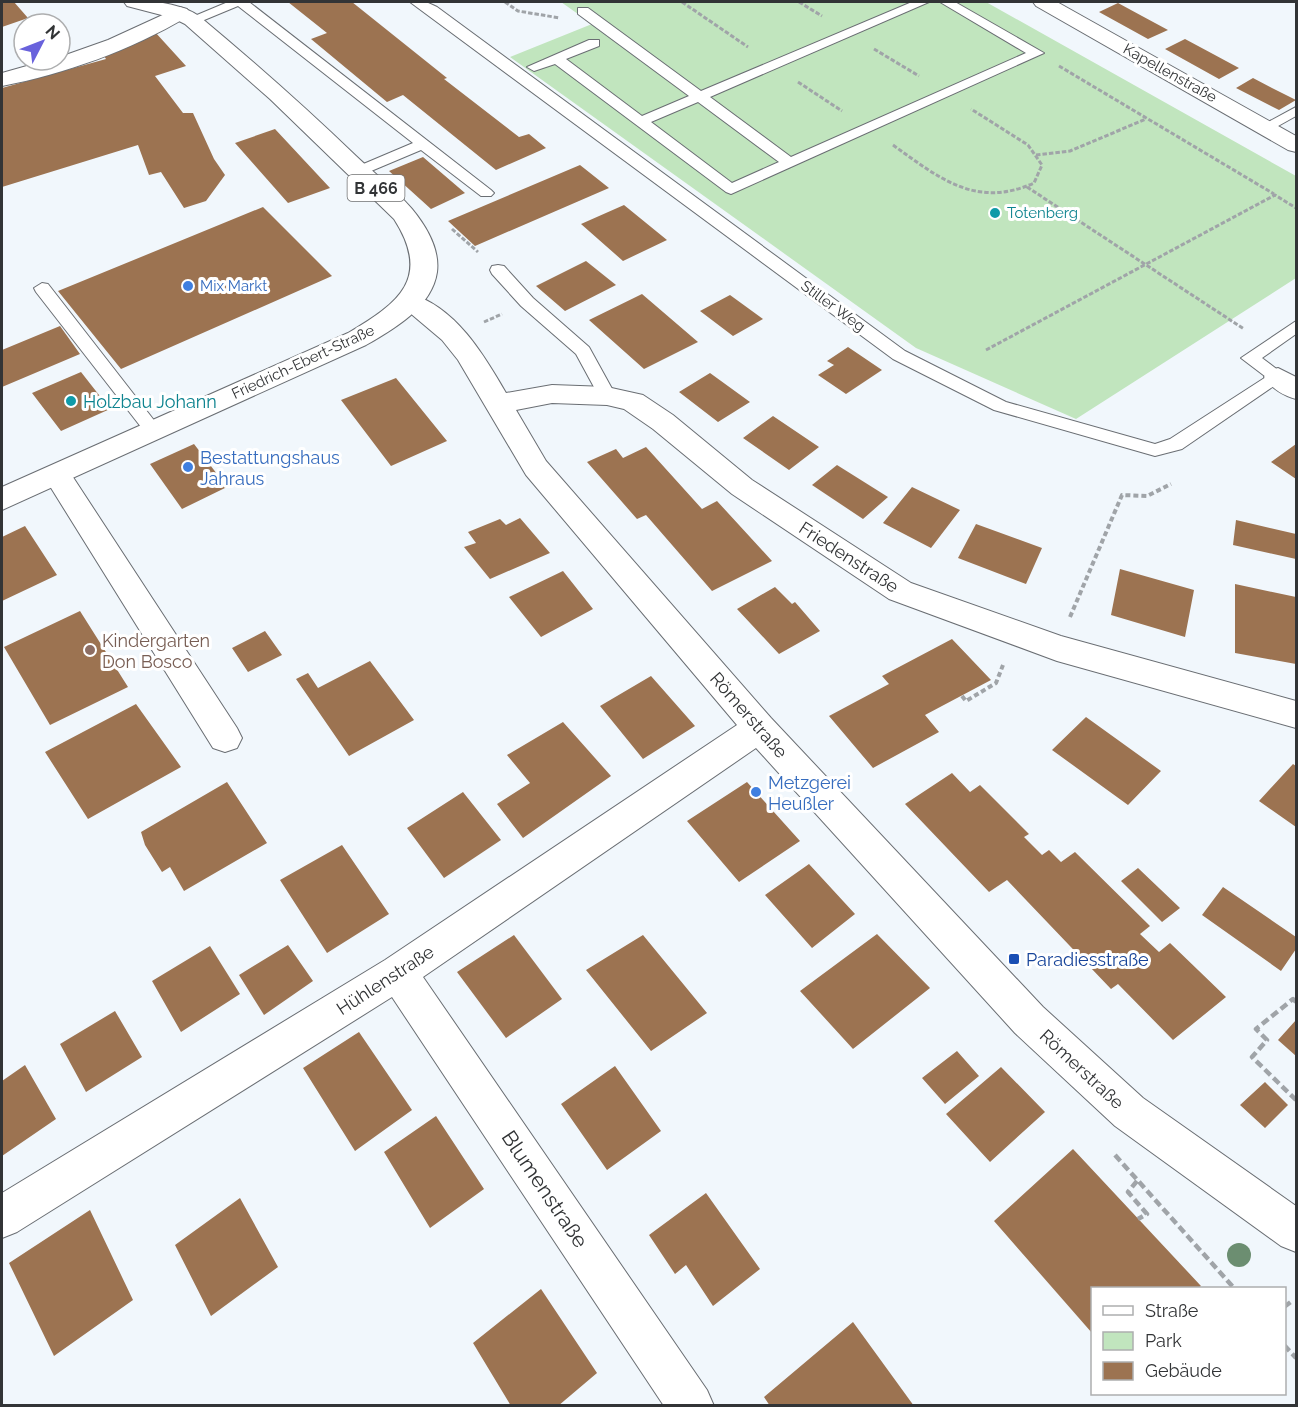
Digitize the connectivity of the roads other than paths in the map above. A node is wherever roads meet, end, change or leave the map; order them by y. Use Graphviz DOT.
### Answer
graph roads {
  1 [pos="134,2"];
  2 [pos="239,2"];
  3 [pos="417,2"];
  4 [pos="922,2"];
  5 [pos="946,2"];
  6 [pos="1046,2"];
  7 [pos="431,6"];
  8 [pos="181,11"];
  9 [pos="583,11"];
  10 [pos="594,43"];
  11 [pos="556,58"];
  12 [pos="534,67"];
  13 [pos="2,80"];
  14 [pos="700,97"];
  15 [pos="1296,111"];
  16 [pos="640,122"];
  17 [pos="1266,127"];
  18 [pos="423,144"];
  19 [pos="1296,145"];
  20 [pos="790,162"];
  21 [pos="358,171"];
  22 [pos="486,193"];
  23 [pos="498,270"];
  24 [pos="42,288"];
  25 [pos="410,302"];
  26 [pos="1296,326"];
  27 [pos="1287,383"];
  28 [pos="607,396"];
  29 [pos="497,404"];
  30 [pos="154,432"];
  31 [pos="57,475"];
  32 [pos="2,499"];
  33 [pos="1296,714"];
  34 [pos="759,728"];
  35 [pos="225,738"];
  36 [pos="398,973"];
  37 [pos="2,1217"];
  38 [pos="1296,1231"];
  39 [pos="691,1406"];
  1 -- 8 [label="street, Friedrich-Ebert-Straße / B 466"];
  2 -- 8 [label="lane"];
  2 -- 18 [label="lane"];
  3 -- 7 [label="lane, Stiller Weg"];
  4 -- 14 [label="lane"];
  5 -- 20 [label="lane"];
  6 -- 17 [label="street, Kapellenstraße"];
  7 -- 27 [label="lane, Stiller Weg"];
  8 -- 13 [label="street"];
  8 -- 21 [label="street, Friedrich-Ebert-Straße / B 466"];
  9 -- 14 [label="lane"];
  10 -- 11 [label="lane"];
  11 -- 12 [label="lane"];
  11 -- 16 [label="lane"];
  14 -- 16 [label="lane"];
  14 -- 20 [label="lane"];
  15 -- 17 [label="lane"];
  16 -- 20 [label="lane"];
  17 -- 19 [label="street, Kapellenstraße"];
  18 -- 21 [label="lane"];
  18 -- 22 [label="lane"];
  21 -- 25 [label="street, Friedrich-Ebert-Straße / B 466"];
  23 -- 28 [label="lane"];
  24 -- 30 [label="lane"];
  25 -- 29 [label="street, Römerstraße"];
  25 -- 30 [label="street, Friedrich-Ebert-Straße / B 466"];
  26 -- 27 [label="lane"];
  28 -- 29 [label="street, Friedenstraße"];
  28 -- 33 [label="street, Friedenstraße"];
  29 -- 34 [label="street, Römerstraße"];
  30 -- 31 [label="street, Friedrich-Ebert-Straße / B 466"];
  31 -- 32 [label="street, Friedrich-Ebert-Straße / B 466"];
  31 -- 35 [label="street"];
  34 -- 36 [label="street, Hühlenstraße"];
  34 -- 38 [label="street, Römerstraße"];
  36 -- 37 [label="street, Hühlenstraße"];
  36 -- 39 [label="street, Blumenstraße"];
}
